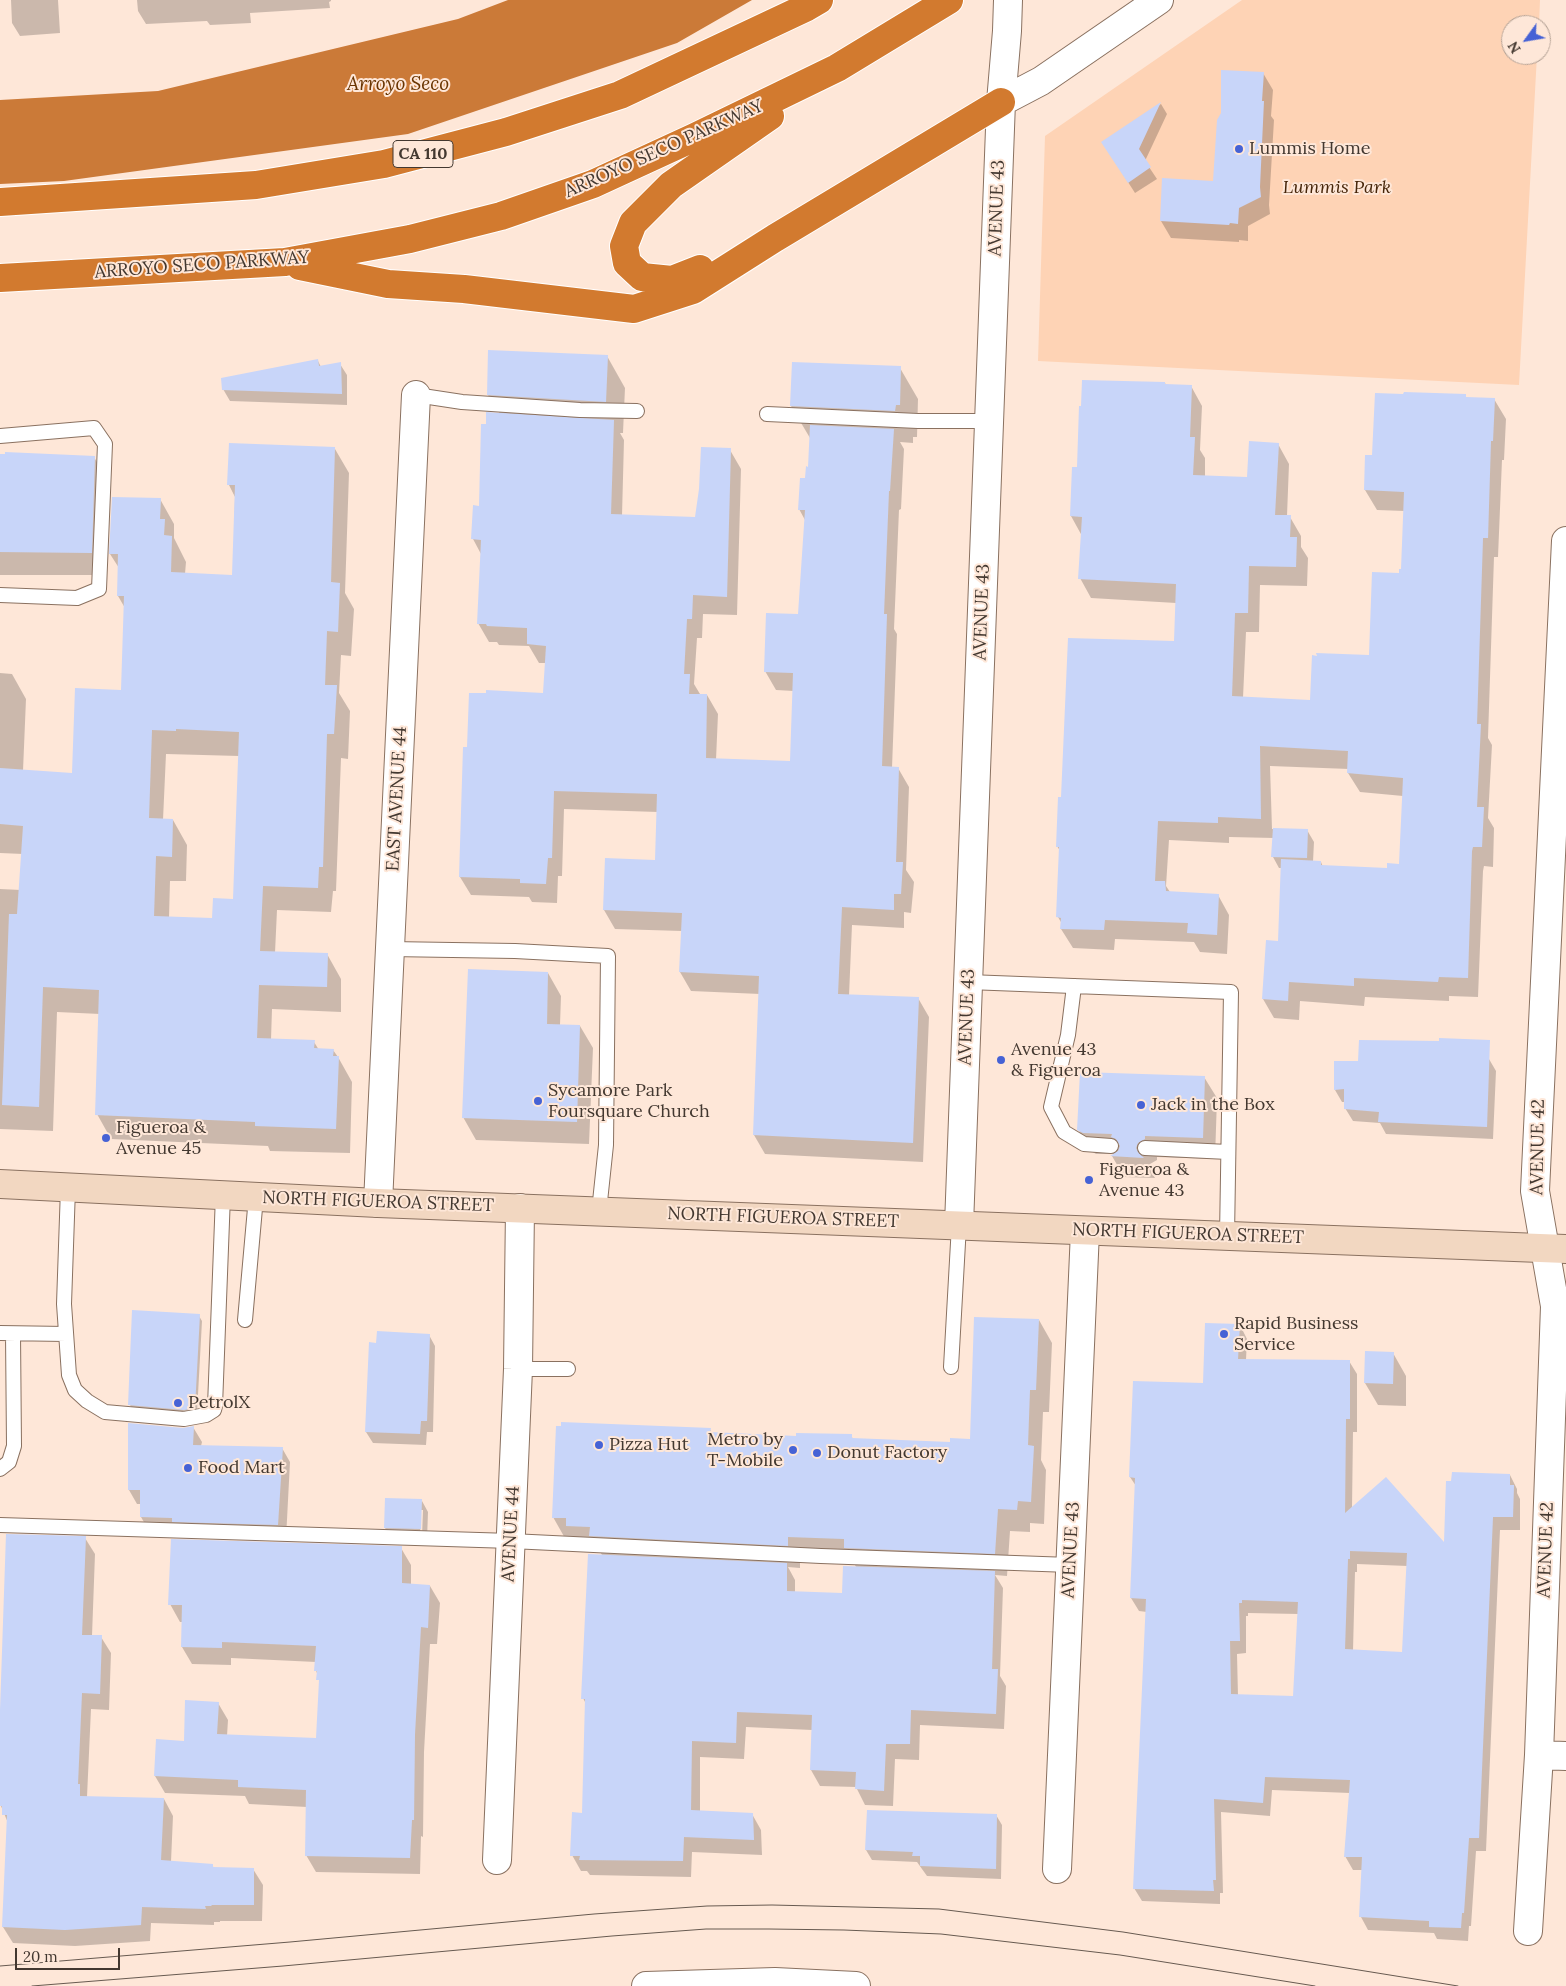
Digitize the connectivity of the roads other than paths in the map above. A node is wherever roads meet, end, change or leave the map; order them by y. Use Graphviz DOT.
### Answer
graph roads {
  1 [pos="819,0"];
  2 [pos="949,0"];
  3 [pos="1008,0"];
  4 [pos="1159,0"];
  5 [pos="837,68"];
  6 [pos="1001,102"];
  7 [pos="0,202"];
  8 [pos="775,238"];
  9 [pos="285,262"];
  10 [pos="0,278"];
  11 [pos="416,395"];
  12 [pos="637,411"];
  13 [pos="767,414"];
  14 [pos="989,421"];
  15 [pos="0,436"];
  16 [pos="1566,541"];
  17 [pos="0,595"];
  18 [pos="390,949"];
  19 [pos="968,982"];
  20 [pos="1074,986"];
  21 [pos="1111,1146"];
  22 [pos="1145,1148"];
  23 [pos="1228,1152"];
  24 [pos="0,1184"];
  25 [pos="68,1188"];
  26 [pos="223,1195"];
  27 [pos="256,1197"];
  28 [pos="378,1203"];
  29 [pos="520,1208"];
  30 [pos="599,1211"];
  31 [pos="959,1225"];
  32 [pos="1085,1231"];
  33 [pos="1227,1236"];
  34 [pos="1555,1248"];
  35 [pos="245,1320"];
  36 [pos="7,1334"];
  37 [pos="66,1334"];
  38 [pos="952,1367"];
  39 [pos="518,1369"];
  40 [pos="568,1369"];
  41 [pos="0,1469"];
  42 [pos="0,1524"];
  43 [pos="511,1540"];
  44 [pos="1070,1565"];
  45 [pos="1538,1755"];
  46 [pos="1566,1756"];
  47 [pos="497,1860"];
  48 [pos="1057,1869"];
  49 [pos="1528,1931"];
  50 [pos="822,1985"];
  51 [pos="646,1986"];
  52 [pos="856,1986"];
  1 -- 7 [label="highway, CA 110"];
  2 -- 5 [label="highway, ARROYO SECO PARKWAY"];
  3 -- 6 [label="street, AVENUE 43"];
  4 -- 6 [label="street"];
  5 -- 8 [label="highway"];
  5 -- 9 [label="highway, ARROYO SECO PARKWAY"];
  6 -- 8 [label="highway"];
  6 -- 14 [label="street, AVENUE 43"];
  8 -- 9 [label="highway"];
  9 -- 10 [label="highway, ARROYO SECO PARKWAY"];
  11 -- 12 [label="lane"];
  11 -- 18 [label="street, EAST AVENUE 44"];
  13 -- 14 [label="lane"];
  14 -- 19 [label="street, AVENUE 43"];
  15 -- 17 [label="lane"];
  16 -- 34 [label="street, AVENUE 42"];
  18 -- 28 [label="street, EAST AVENUE 44"];
  18 -- 30 [label="lane"];
  19 -- 20 [label="lane"];
  19 -- 31 [label="street, AVENUE 43"];
  20 -- 21 [label="lane"];
  20 -- 23 [label="lane"];
  22 -- 23 [label="lane"];
  23 -- 33 [label="lane"];
  24 -- 25 [label="main road, NORTH FIGUEROA STREET"];
  25 -- 26 [label="main road, NORTH FIGUEROA STREET"];
  25 -- 37 [label="lane"];
  26 -- 27 [label="main road, NORTH FIGUEROA STREET"];
  26 -- 37 [label="lane"];
  27 -- 28 [label="main road, NORTH FIGUEROA STREET"];
  27 -- 35 [label="lane"];
  28 -- 29 [label="main road, NORTH FIGUEROA STREET"];
  29 -- 30 [label="main road, NORTH FIGUEROA STREET"];
  29 -- 39 [label="street, AVENUE 44"];
  30 -- 31 [label="main road, NORTH FIGUEROA STREET"];
  31 -- 32 [label="main road, NORTH FIGUEROA STREET"];
  31 -- 38 [label="lane"];
  32 -- 33 [label="main road, NORTH FIGUEROA STREET"];
  32 -- 44 [label="street, AVENUE 43"];
  33 -- 34 [label="main road, NORTH FIGUEROA STREET"];
  34 -- 45 [label="street, AVENUE 42"];
  36 -- 37 [label="lane"];
  36 -- 41 [label="lane"];
  39 -- 40 [label="lane"];
  39 -- 43 [label="street, AVENUE 44"];
  42 -- 43 [label="lane"];
  43 -- 44 [label="lane"];
  43 -- 47 [label="street, AVENUE 44"];
  44 -- 48 [label="street, AVENUE 43"];
  45 -- 46 [label="street"];
  45 -- 49 [label="street, AVENUE 42"];
  50 -- 51 [label="street"];
  50 -- 52 [label="street"];
}
